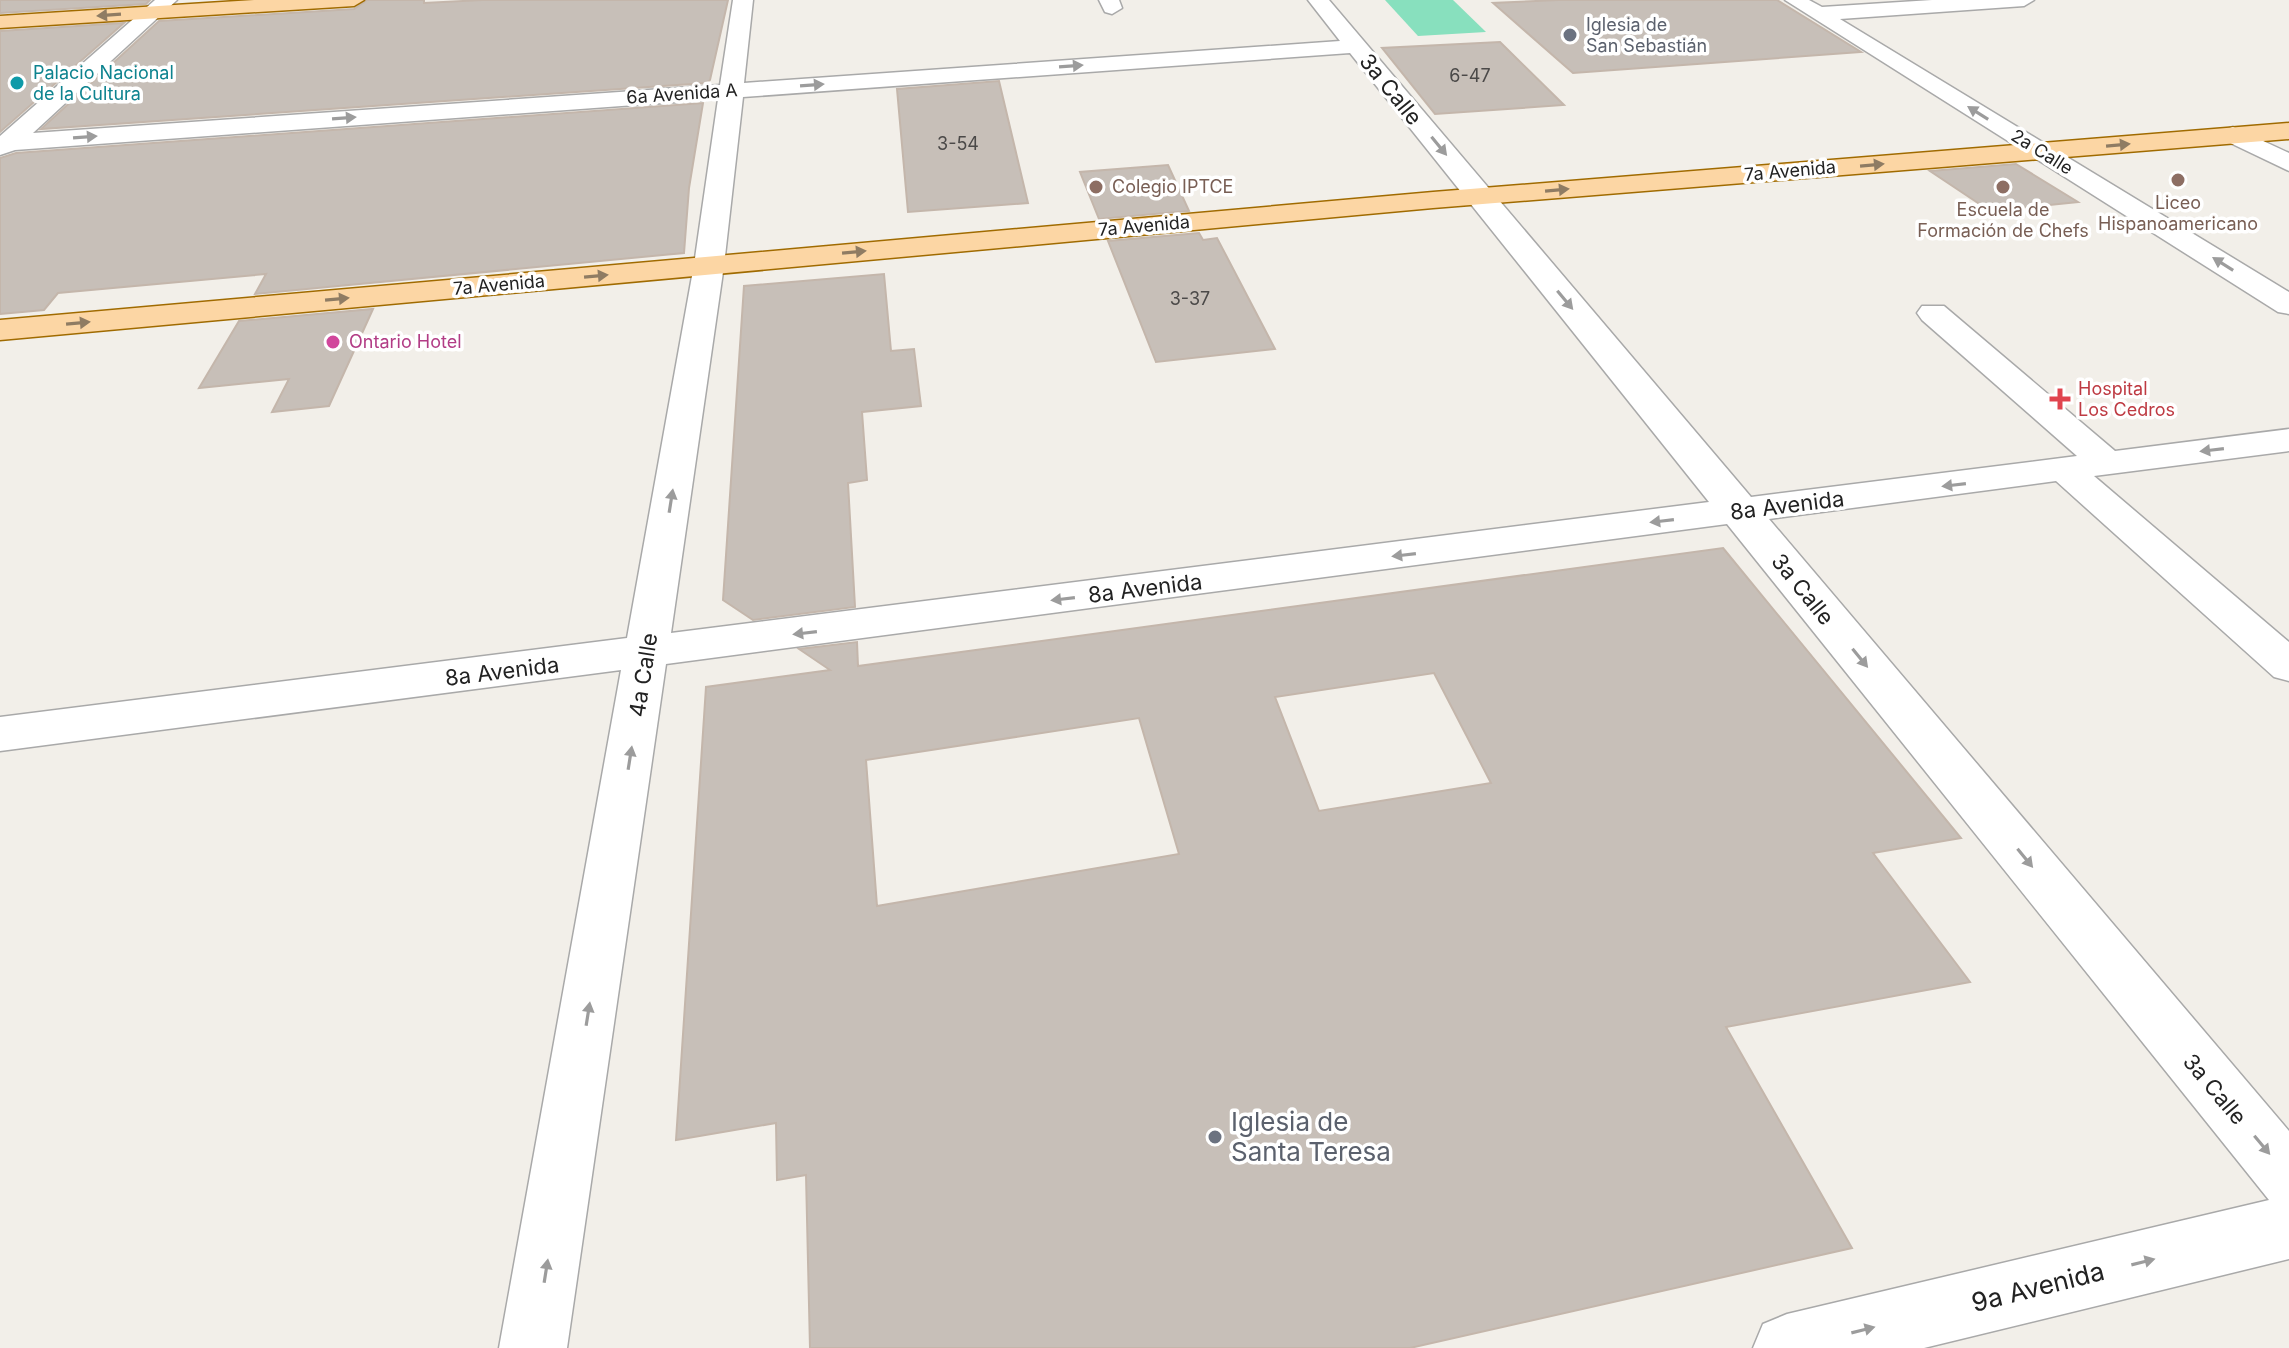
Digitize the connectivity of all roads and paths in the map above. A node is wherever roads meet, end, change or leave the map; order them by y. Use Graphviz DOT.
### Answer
graph roads {
  1 [pos="354,0"];
  2 [pos="743,0"];
  3 [pos="1318,0"];
  4 [pos="2024,0"];
  5 [pos="160,6"];
  6 [pos="1806,7"];
  7 [pos="0,22"];
  8 [pos="1356,46"];
  9 [pos="734,90"];
  10 [pos="2289,131"];
  11 [pos="2233,135"];
  12 [pos="4,146"];
  13 [pos="2040,151"];
  14 [pos="2289,163"];
  15 [pos="1480,196"];
  16 [pos="709,265"];
  17 [pos="2289,305"];
  18 [pos="1933,313"];
  19 [pos="0,330"];
  20 [pos="2289,440"];
  21 [pos="2107,463"];
  22 [pos="2066,471"];
  23 [pos="1739,511"];
  24 [pos="647,653"];
  25 [pos="2289,666"];
  26 [pos="0,734"];
  27 [pos="2289,1178"];
  28 [pos="2289,1227"];
  29 [pos="533,1348"];
  30 [pos="1787,1348"];
  1 -- 5 [label="main road"];
  2 -- 9 [label="street, 4a Calle"];
  3 -- 8 [label="street, 3a Calle"];
  4 -- 6 [label="street"];
  5 -- 7 [label="main road, one-way"];
  5 -- 12 [label="street"];
  13 -- 6 [label="street, 2a Calle, one-way"];
  9 -- 8 [label="street, 6a Avenida A, one-way"];
  8 -- 15 [label="street, 3a Calle, one-way"];
  12 -- 9 [label="street, 6a Avenida A, one-way"];
  9 -- 16 [label="street, 4a Calle"];
  10 -- 11 [label="main road, 7a Avenida"];
  13 -- 11 [label="main road, 7a Avenida, one-way"];
  11 -- 14 [label="street"];
  15 -- 13 [label="main road, 7a Avenida, one-way"];
  17 -- 13 [label="street, 2a Calle, one-way"];
  16 -- 15 [label="main road, 7a Avenida, one-way"];
  15 -- 23 [label="street, 3a Calle, one-way"];
  19 -- 16 [label="main road, 7a Avenida, one-way"];
  24 -- 16 [label="street, 4a Calle, one-way"];
  18 -- 21 [label="street"];
  20 -- 21 [label="street, 8a Avenida, one-way"];
  21 -- 22 [label="street, 8a Avenida"];
  22 -- 23 [label="street, 8a Avenida, one-way"];
  22 -- 25 [label="street"];
  23 -- 24 [label="street, 8a Avenida, one-way"];
  23 -- 27 [label="street, 3a Calle, one-way"];
  24 -- 26 [label="street, 8a Avenida"];
  29 -- 24 [label="street, 4a Calle, one-way"];
  30 -- 28 [label="street, 9a Avenida, one-way"];
}
